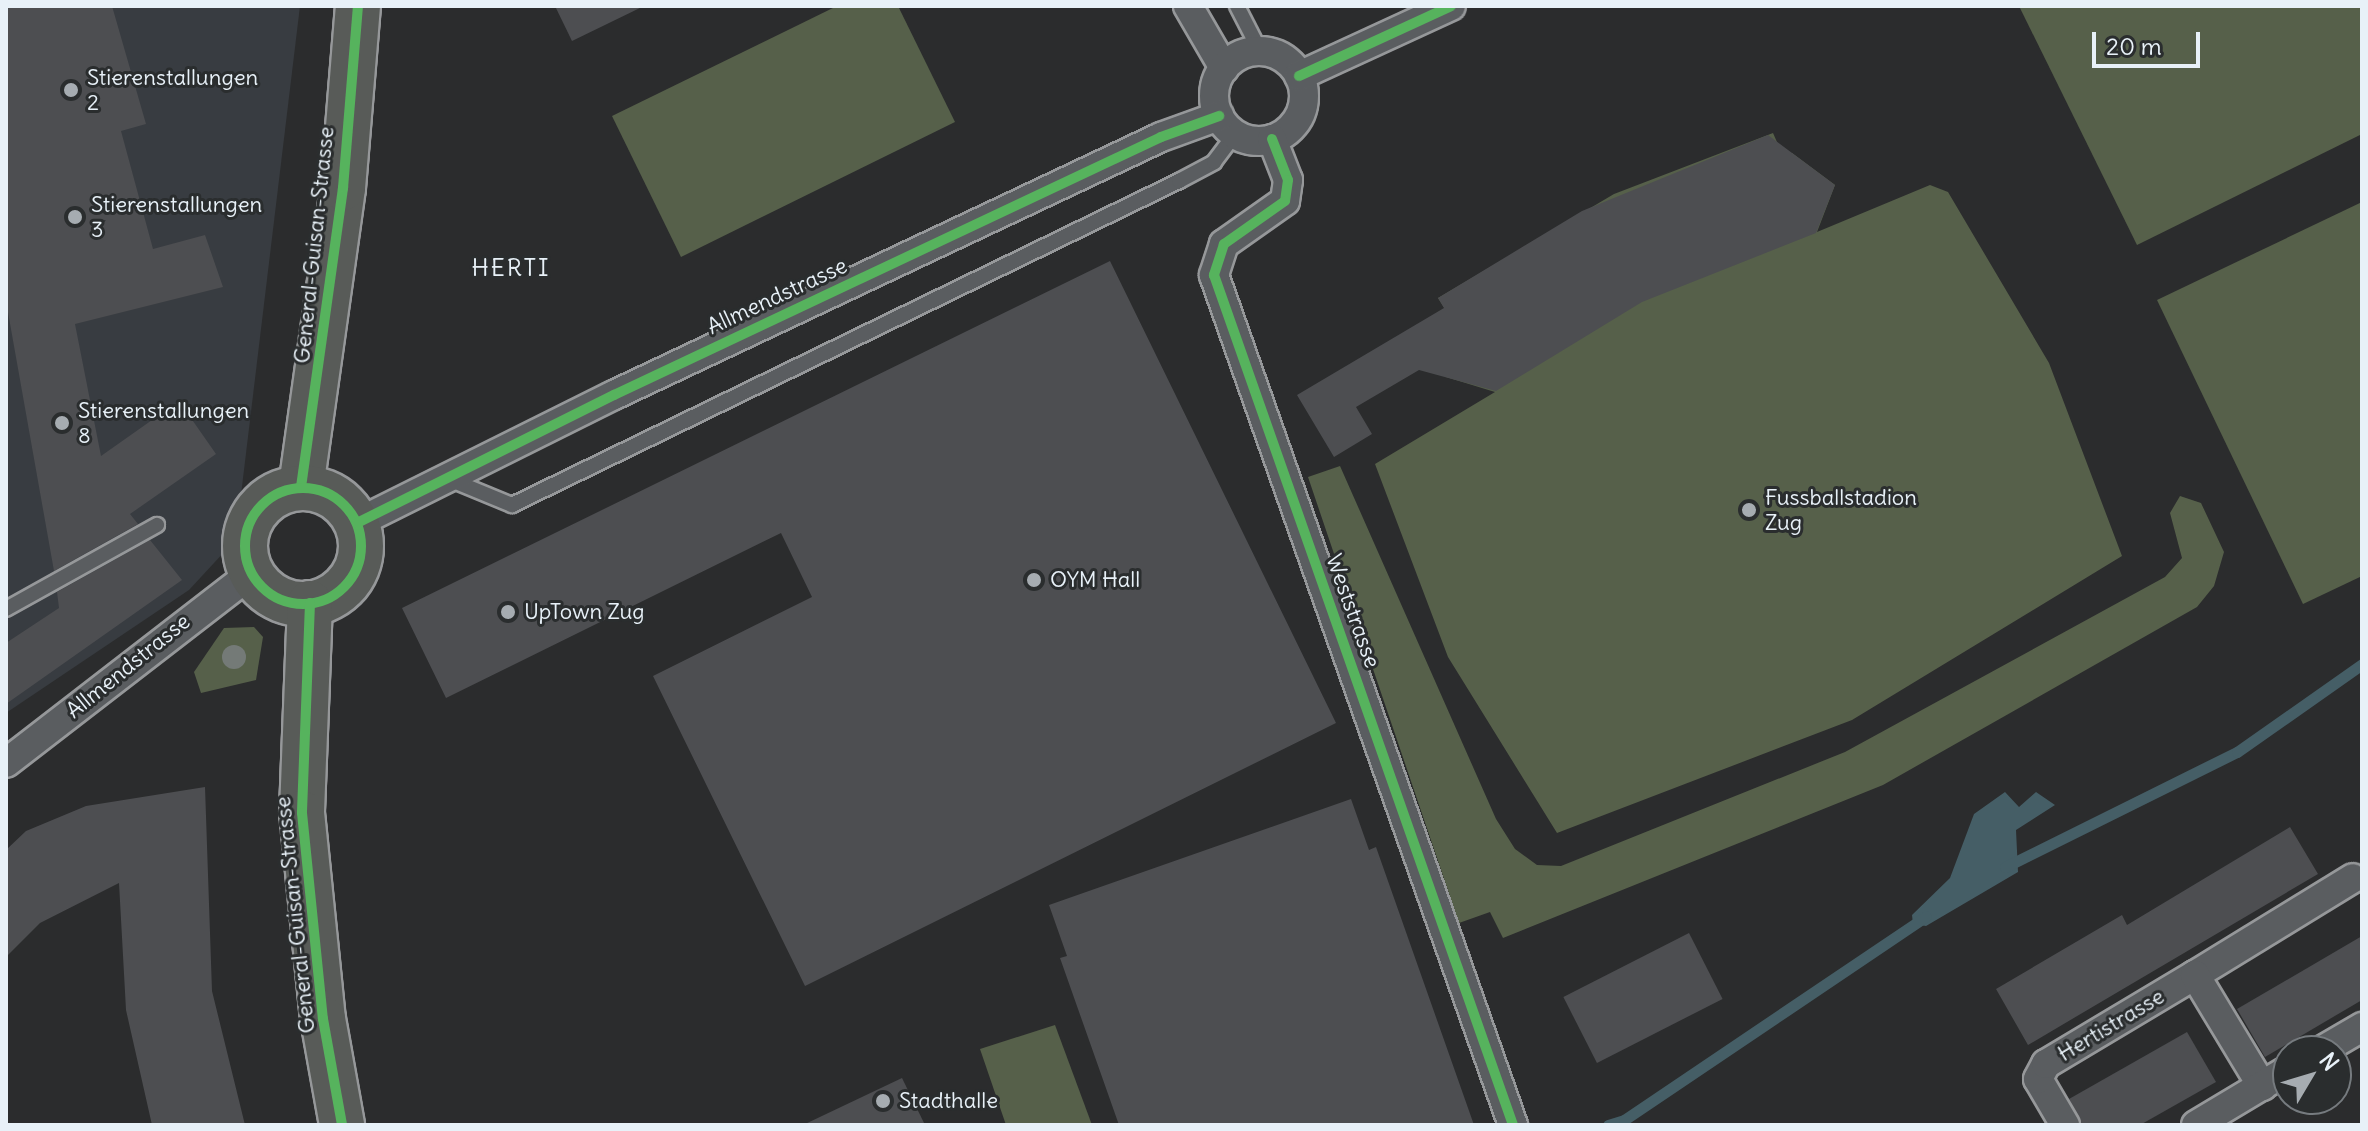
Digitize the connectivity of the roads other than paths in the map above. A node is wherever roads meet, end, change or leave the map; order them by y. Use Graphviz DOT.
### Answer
graph roads {
  1 [pos="358,6"];
  2 [pos="1188,6"];
  3 [pos="1237,6"];
  4 [pos="1451,6"];
  5 [pos="1260,51"];
  6 [pos="1224,68"];
  7 [pos="1299,76"];
  8 [pos="1227,125"];
  9 [pos="1272,139"];
  10 [pos="451,480"];
  11 [pos="301,487"];
  12 [pos="357,523"];
  13 [pos="157,525"];
  14 [pos="252,573"];
  15 [pos="310,603"];
  16 [pos="6,609"];
  17 [pos="6,763"];
  18 [pos="2353,878"];
  19 [pos="2195,975"];
  20 [pos="2272,1080"];
  21 [pos="2262,1086"];
  22 [pos="342,1125"];
  23 [pos="1513,1125"];
  24 [pos="2065,1125"];
  25 [pos="2196,1125"];
  1 -- 11 [label="main road, General-Guisan-Strasse"];
  2 -- 6 [label="street"];
  3 -- 5 [label="lane"];
  4 -- 7 [label="street"];
  5 -- 6 [label="street"];
  5 -- 7 [label="street"];
  6 -- 8 [label="street"];
  7 -- 9 [label="street"];
  8 -- 9 [label="street"];
  8 -- 10 [label="street, Allmendstrasse"];
  8 -- 10 [label="lane"];
  9 -- 23 [label="street, Weststrasse"];
  10 -- 12 [label="street, Allmendstrasse"];
  11 -- 12 [label="main road"];
  11 -- 14 [label="main road"];
  12 -- 15 [label="main road"];
  13 -- 16 [label="lane"];
  14 -- 15 [label="main road"];
  14 -- 17 [label="street, Allmendstrasse"];
  15 -- 22 [label="main road, General-Guisan-Strasse"];
  18 -- 19 [label="street, Hertistrasse"];
  19 -- 21 [label="street"];
  19 -- 24 [label="street, Hertistrasse"];
  20 -- 21 [label="street"];
  21 -- 25 [label="street"];
}
